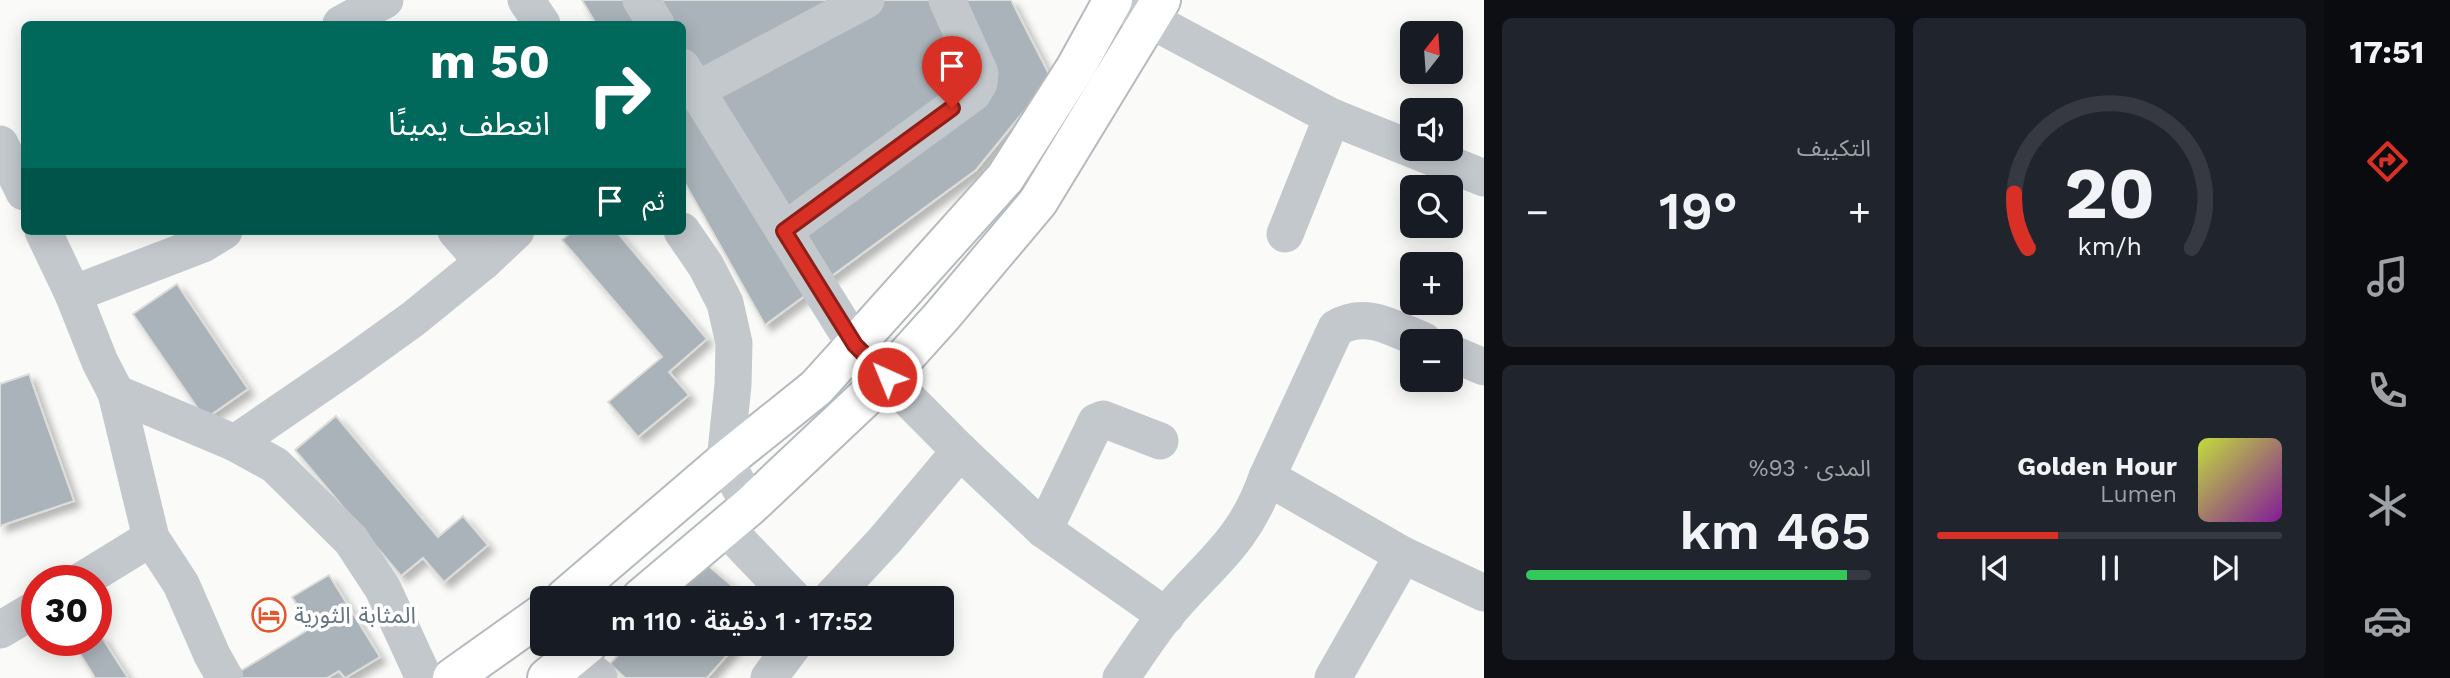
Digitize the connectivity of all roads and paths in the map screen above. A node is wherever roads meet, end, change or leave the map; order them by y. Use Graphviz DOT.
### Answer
graph roads {
  1 [pos="526,0"];
  2 [pos="641,0"];
  3 [pos="866,0"];
  4 [pos="947,0"];
  5 [pos="1113,0"];
  6 [pos="1156,10"];
  7 [pos="540,21"];
  8 [pos="654,21"];
  9 [pos="690,78"];
  10 [pos="1332,117"];
  11 [pos="1484,177"];
  12 [pos="784,231"];
  13 [pos="1285,234"];
  14 [pos="45,235"];
  15 [pos="217,235"];
  16 [pos="459,235"];
  17 [pos="512,235"];
  18 [pos="685,235"];
  19 [pos="483,262"];
  20 [pos="73,293"];
  21 [pos="1400,331"];
  22 [pos="855,345"];
  23 [pos="1463,358"];
  24 [pos="1484,367"];
  25 [pos="887,377"];
  26 [pos="116,393"];
  27 [pos="1160,441"];
  28 [pos="235,443"];
  29 [pos="960,451"];
  30 [pos="725,461"];
  31 [pos="1267,477"];
  32 [pos="738,517"];
  33 [pos="1044,530"];
  34 [pos="151,538"];
  35 [pos="1404,555"];
  36 [pos="107,565"];
  37 [pos="579,586"];
  38 [pos="655,586"];
  39 [pos="785,586"];
  40 [pos="842,586"];
  41 [pos="1484,593"];
  42 [pos="1166,616"];
  43 [pos="21,618"];
  44 [pos="530,623"];
  45 [pos="0,630"];
  46 [pos="785,656"];
  47 [pos="225,678"];
  48 [pos="424,678"];
  49 [pos="452,678"];
  50 [pos="769,678"];
  51 [pos="1121,678"];
  52 [pos="1333,678"];
  1 -- 7 [label="street"];
  2 -- 8 [label="street"];
  3 -- 9 [label="street"];
  4 -- 12 [label="street"];
  5 -- 6 [label="street"];
  5 -- 22 [label="main road"];
  6 -- 10 [label="street"];
  6 -- 25 [label="main road"];
  9 -- 12 [label="street"];
  10 -- 11 [label="street"];
  10 -- 13 [label="street"];
  12 -- 22 [label="street"];
  14 -- 20 [label="street"];
  15 -- 20 [label="street"];
  16 -- 19 [label="street"];
  17 -- 19 [label="street"];
  18 -- 30 [label="street"];
  19 -- 28 [label="street"];
  20 -- 26 [label="street"];
  21 -- 31 [label="street"];
  22 -- 25 [label="street"];
  22 -- 30 [label="main road"];
  23 -- 24 [label="street"];
  25 -- 29 [label="street"];
  25 -- 32 [label="main road"];
  26 -- 28 [label="street"];
  26 -- 34 [label="street"];
  27 -- 33 [label="street"];
  28 -- 48 [label="street"];
  29 -- 33 [label="street"];
  29 -- 40 [label="street"];
  30 -- 32 [label="street"];
  30 -- 37 [label="main road"];
  31 -- 35 [label="street"];
  31 -- 42 [label="street"];
  32 -- 38 [label="main road"];
  32 -- 39 [label="street"];
  33 -- 42 [label="street"];
  34 -- 36 [label="street"];
  34 -- 47 [label="street"];
  35 -- 41 [label="street"];
  35 -- 52 [label="street"];
  42 -- 51 [label="street"];
  43 -- 45 [label="street"];
  44 -- 49 [label="main road"];
  46 -- 50 [label="street"];
}
